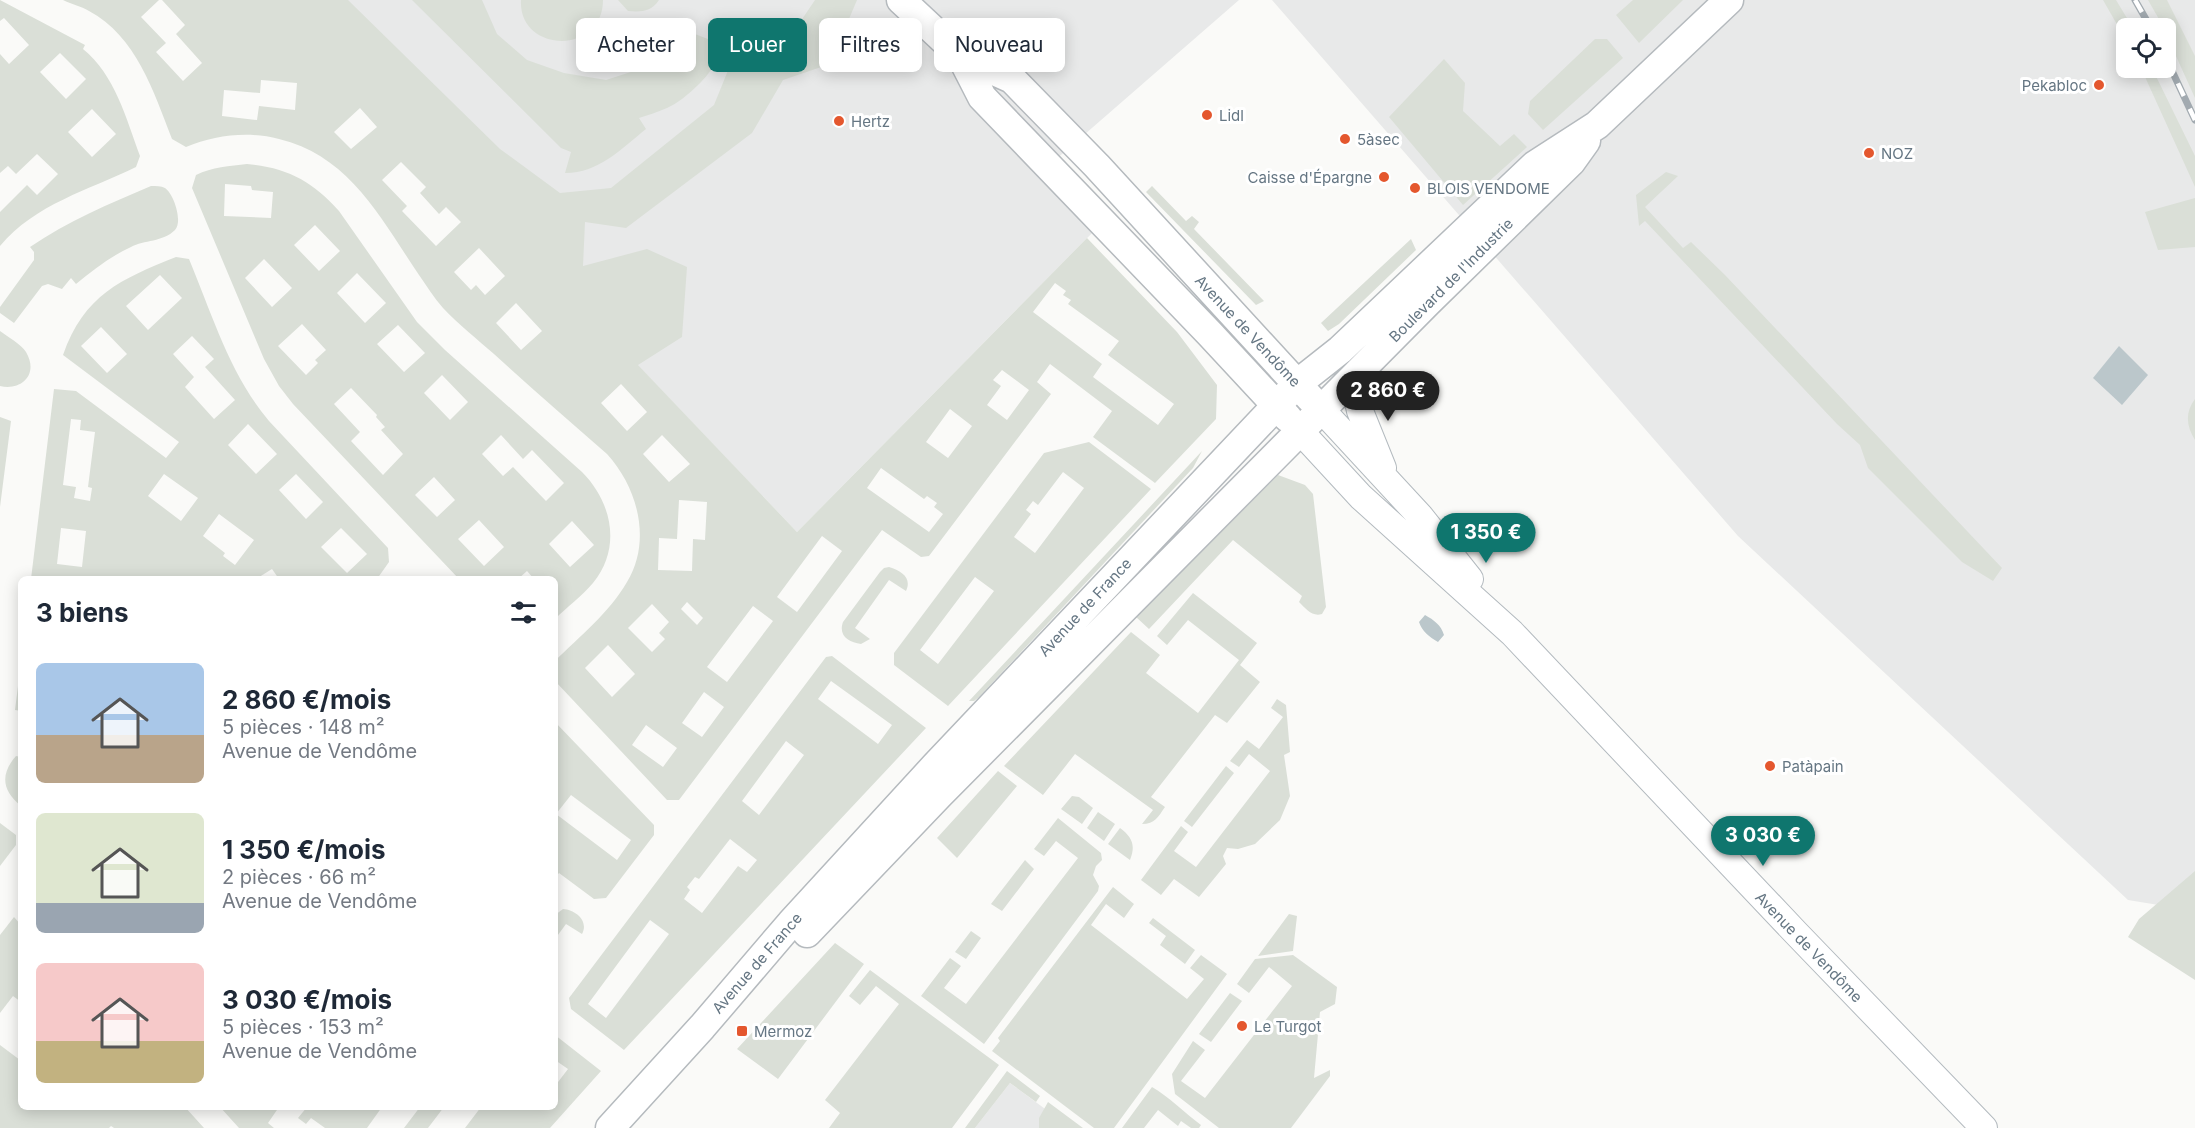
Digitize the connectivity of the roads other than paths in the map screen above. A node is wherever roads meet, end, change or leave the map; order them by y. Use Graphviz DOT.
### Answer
graph roads {
  1 [pos="901,0"];
  2 [pos="1729,0"];
  3 [pos="934,31"];
  4 [pos="969,72"];
  5 [pos="996,72"];
  6 [pos="1597,125"];
  7 [pos="1364,367"];
  8 [pos="1297,384"];
  9 [pos="1276,406"];
  10 [pos="1322,410"];
  11 [pos="1300,432"];
  12 [pos="1387,480"];
  13 [pos="1512,633"];
  14 [pos="710,1017"];
  15 [pos="610,1128"];
  16 [pos="1984,1128"];
  1 -- 3 [label="main road, Avenue de Vendôme"];
  2 -- 6 [label="main road"];
  4 -- 9 [label="main road, Avenue de Vendôme"];
  5 -- 8 [label="main road, Avenue de Vendôme"];
  6 -- 7 [label="main road, Boulevard de l'Industrie"];
  6 -- 8 [label="main road, Boulevard de l'Industrie"];
  7 -- 10 [label="main road, Boulevard de l'Industrie"];
  7 -- 12 [label="main road"];
  8 -- 9 [label="main road, Avenue de France"];
  8 -- 10 [label="main road, Avenue de Vendôme"];
  9 -- 11 [label="main road, Avenue de Vendôme"];
  9 -- 14 [label="main road, Avenue de France"];
  10 -- 11 [label="main road, Boulevard de l'Industrie"];
  10 -- 12 [label="main road, Avenue de Vendôme"];
  11 -- 13 [label="main road, Avenue de Vendôme"];
  11 -- 14 [label="main road, Avenue de France"];
  12 -- 13 [label="main road, Avenue de Vendôme"];
  13 -- 16 [label="main road, Avenue de Vendôme"];
  14 -- 15 [label="main road"];
}
